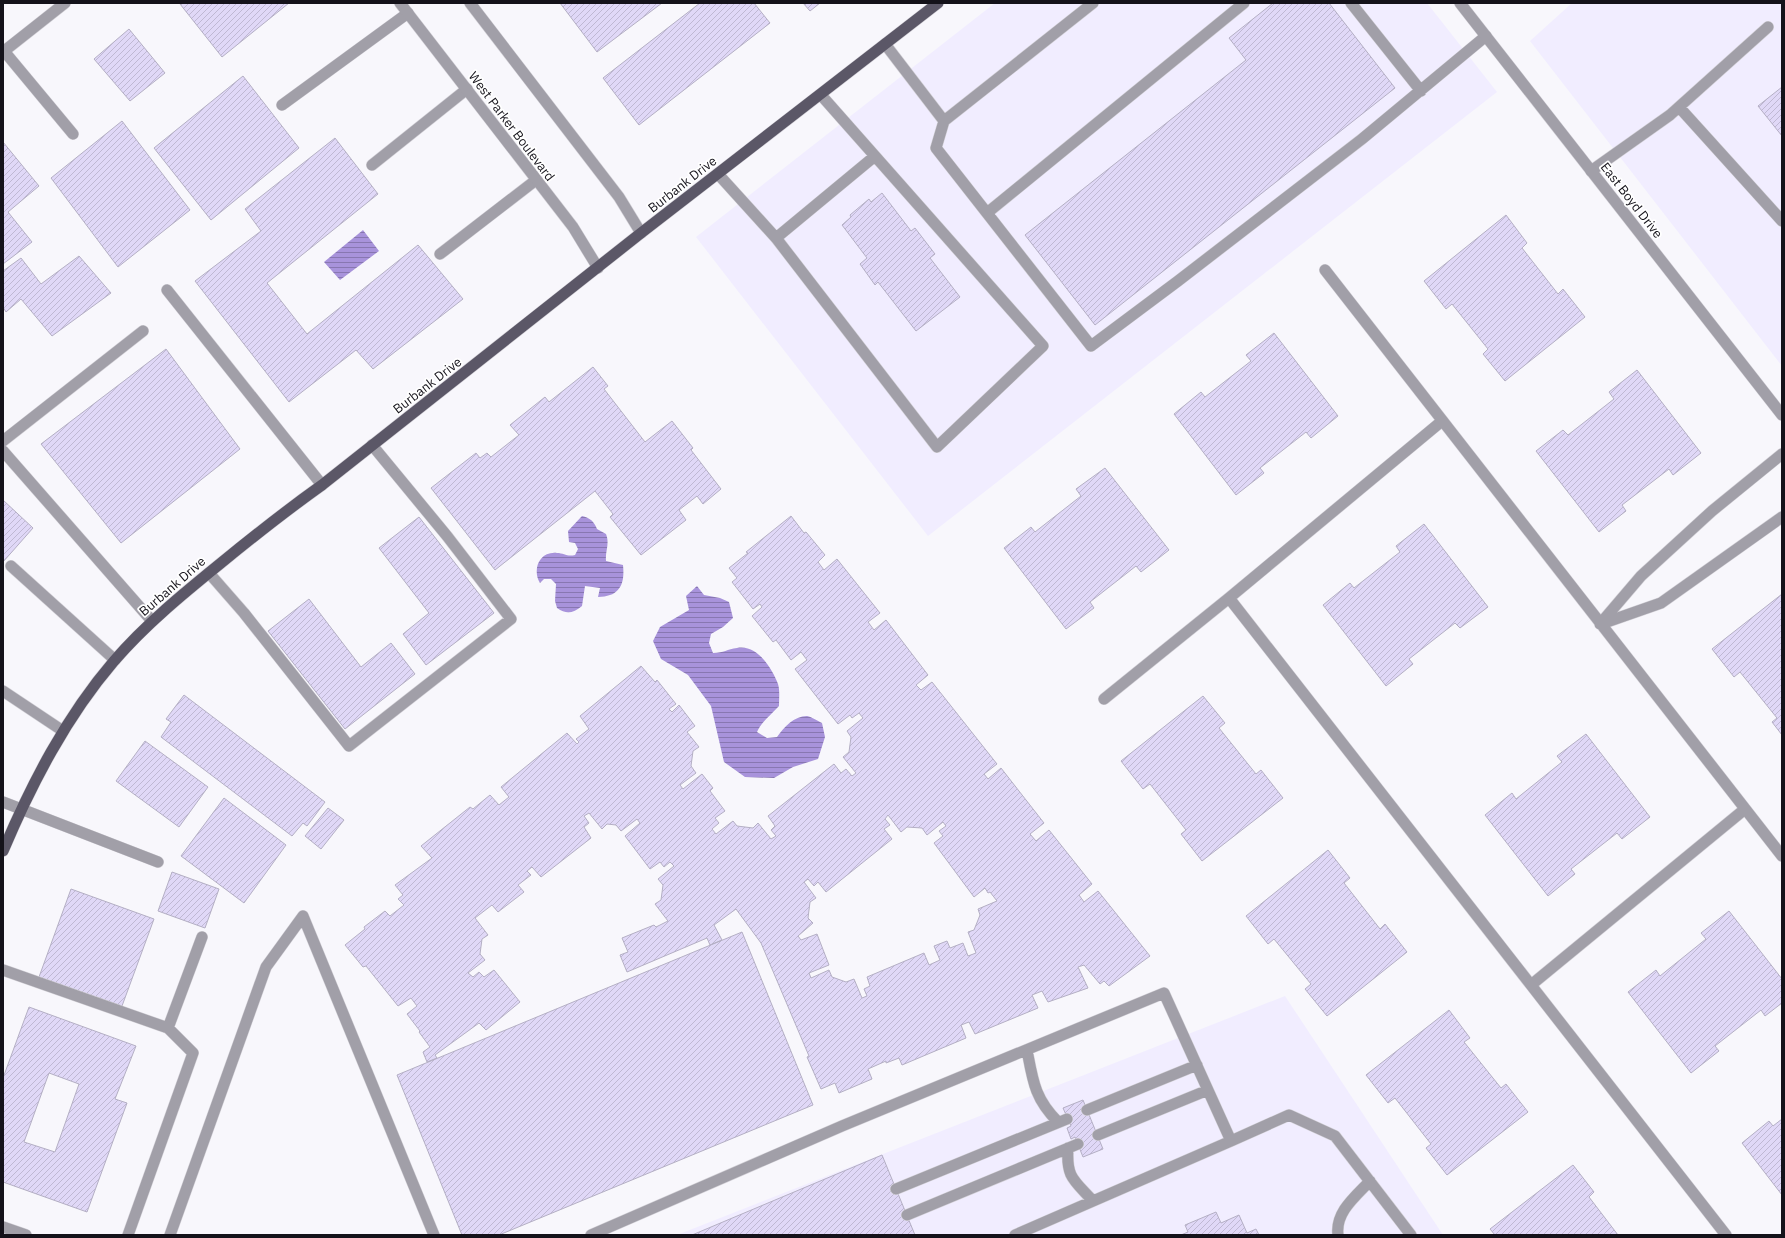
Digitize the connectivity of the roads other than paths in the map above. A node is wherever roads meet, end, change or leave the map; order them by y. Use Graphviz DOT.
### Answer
graph roads {
  1 [pos="65,3"];
  2 [pos="400,3"];
  3 [pos="470,3"];
  4 [pos="938,3"];
  5 [pos="1093,3"];
  6 [pos="1244,3"];
  7 [pos="1351,3"];
  8 [pos="1460,3"];
  9 [pos="408,13"];
  10 [pos="1768,27"];
  11 [pos="1486,36"];
  12 [pos="885,44"];
  13 [pos="3,51"];
  14 [pos="467,89"];
  15 [pos="1421,91"];
  16 [pos="821,95"];
  17 [pos="282,105"];
  18 [pos="1679,107"];
  19 [pos="944,120"];
  20 [pos="73,134"];
  21 [pos="875,156"];
  22 [pos="372,165"];
  23 [pos="1591,170"];
  24 [pos="718,174"];
  25 [pos="536,180"];
  26 [pos="987,213"];
  27 [pos="1782,221"];
  28 [pos="641,233"];
  29 [pos="776,238"];
  30 [pos="440,254"];
  31 [pos="598,268"];
  32 [pos="1325,270"];
  33 [pos="167,290"];
  34 [pos="143,331"];
  35 [pos="1780,409"];
  36 [pos="1442,421"];
  37 [pos="3,441"];
  38 [pos="372,445"];
  39 [pos="3,451"];
  40 [pos="1782,454"];
  41 [pos="322,485"];
  42 [pos="1782,517"];
  43 [pos="11,566"];
  44 [pos="208,573"];
  45 [pos="1229,598"];
  46 [pos="152,621"];
  47 [pos="1600,624"];
  48 [pos="115,660"];
  49 [pos="3,691"];
  50 [pos="1104,699"];
  51 [pos="64,731"];
  52 [pos="3,802"];
  53 [pos="21,809"];
  54 [pos="1745,809"];
  55 [pos="3,851"];
  56 [pos="1782,856"];
  57 [pos="158,862"];
  58 [pos="202,937"];
  59 [pos="3,970"];
  60 [pos="1531,985"];
  61 [pos="168,1028"];
  62 [pos="1027,1050"];
  63 [pos="1197,1066"];
  64 [pos="1208,1090"];
  65 [pos="1087,1110"];
  66 [pos="1098,1135"];
  67 [pos="1231,1141"];
  68 [pos="1370,1181"];
  69 [pos="896,1189"];
  70 [pos="1093,1202"];
  71 [pos="907,1215"];
  72 [pos="3,1227"];
  73 [pos="26,1235"];
  74 [pos="128,1235"];
  75 [pos="170,1235"];
  76 [pos="434,1235"];
  77 [pos="590,1235"];
  78 [pos="1015,1235"];
  79 [pos="1338,1235"];
  80 [pos="1411,1235"];
  81 [pos="1726,1235"];
  1 -- 13 [label="street"];
  2 -- 9 [label="street, West Parker Boulevard"];
  3 -- 28 [label="street"];
  4 -- 12 [label="main road, Burbank Drive"];
  5 -- 19 [label="street"];
  6 -- 26 [label="street"];
  7 -- 15 [label="street"];
  8 -- 11 [label="street, East Boyd Drive"];
  9 -- 14 [label="street, West Parker Boulevard"];
  9 -- 17 [label="street"];
  10 -- 18 [label="street"];
  11 -- 15 [label="street"];
  11 -- 23 [label="street, East Boyd Drive"];
  12 -- 16 [label="main road, Burbank Drive"];
  12 -- 19 [label="street"];
  13 -- 20 [label="street"];
  14 -- 22 [label="street"];
  14 -- 25 [label="street, West Parker Boulevard"];
  15 -- 26 [label="street"];
  16 -- 21 [label="street"];
  16 -- 24 [label="main road, Burbank Drive"];
  18 -- 23 [label="street"];
  18 -- 27 [label="street"];
  19 -- 26 [label="street"];
  21 -- 29 [label="street"];
  21 -- 29 [label="street"];
  23 -- 35 [label="street, East Boyd Drive"];
  24 -- 28 [label="main road, Burbank Drive"];
  24 -- 29 [label="street"];
  25 -- 30 [label="street"];
  25 -- 31 [label="street, West Parker Boulevard"];
  28 -- 31 [label="main road, Burbank Drive"];
  31 -- 38 [label="main road, Burbank Drive"];
  32 -- 36 [label="street"];
  33 -- 41 [label="street"];
  34 -- 37 [label="street"];
  36 -- 45 [label="street"];
  36 -- 47 [label="street"];
  38 -- 41 [label="main road, Burbank Drive"];
  38 -- 44 [label="street"];
  39 -- 46 [label="street"];
  40 -- 47 [label="street"];
  41 -- 44 [label="main road, Burbank Drive"];
  42 -- 47 [label="street"];
  43 -- 48 [label="street"];
  44 -- 46 [label="main road, Burbank Drive"];
  45 -- 50 [label="street"];
  45 -- 60 [label="street"];
  46 -- 48 [label="main road, Burbank Drive"];
  47 -- 54 [label="street"];
  48 -- 51 [label="main road, Burbank Drive"];
  49 -- 51 [label="street"];
  51 -- 53 [label="main road, Burbank Drive"];
  52 -- 53 [label="street"];
  53 -- 55 [label="main road, Burbank Drive"];
  53 -- 57 [label="street"];
  54 -- 56 [label="street"];
  54 -- 60 [label="street"];
  58 -- 61 [label="street"];
  59 -- 61 [label="street"];
  60 -- 81 [label="street"];
  61 -- 74 [label="street"];
  62 -- 63 [label="street"];
  62 -- 69 [label="street"];
  62 -- 77 [label="street"];
  63 -- 64 [label="street"];
  63 -- 65 [label="street"];
  64 -- 66 [label="street"];
  64 -- 67 [label="street"];
  67 -- 68 [label="street"];
  67 -- 70 [label="street"];
  68 -- 79 [label="street"];
  68 -- 80 [label="street"];
  70 -- 71 [label="street"];
  70 -- 78 [label="street"];
  72 -- 73 [label="street"];
  75 -- 76 [label="street"];
}
